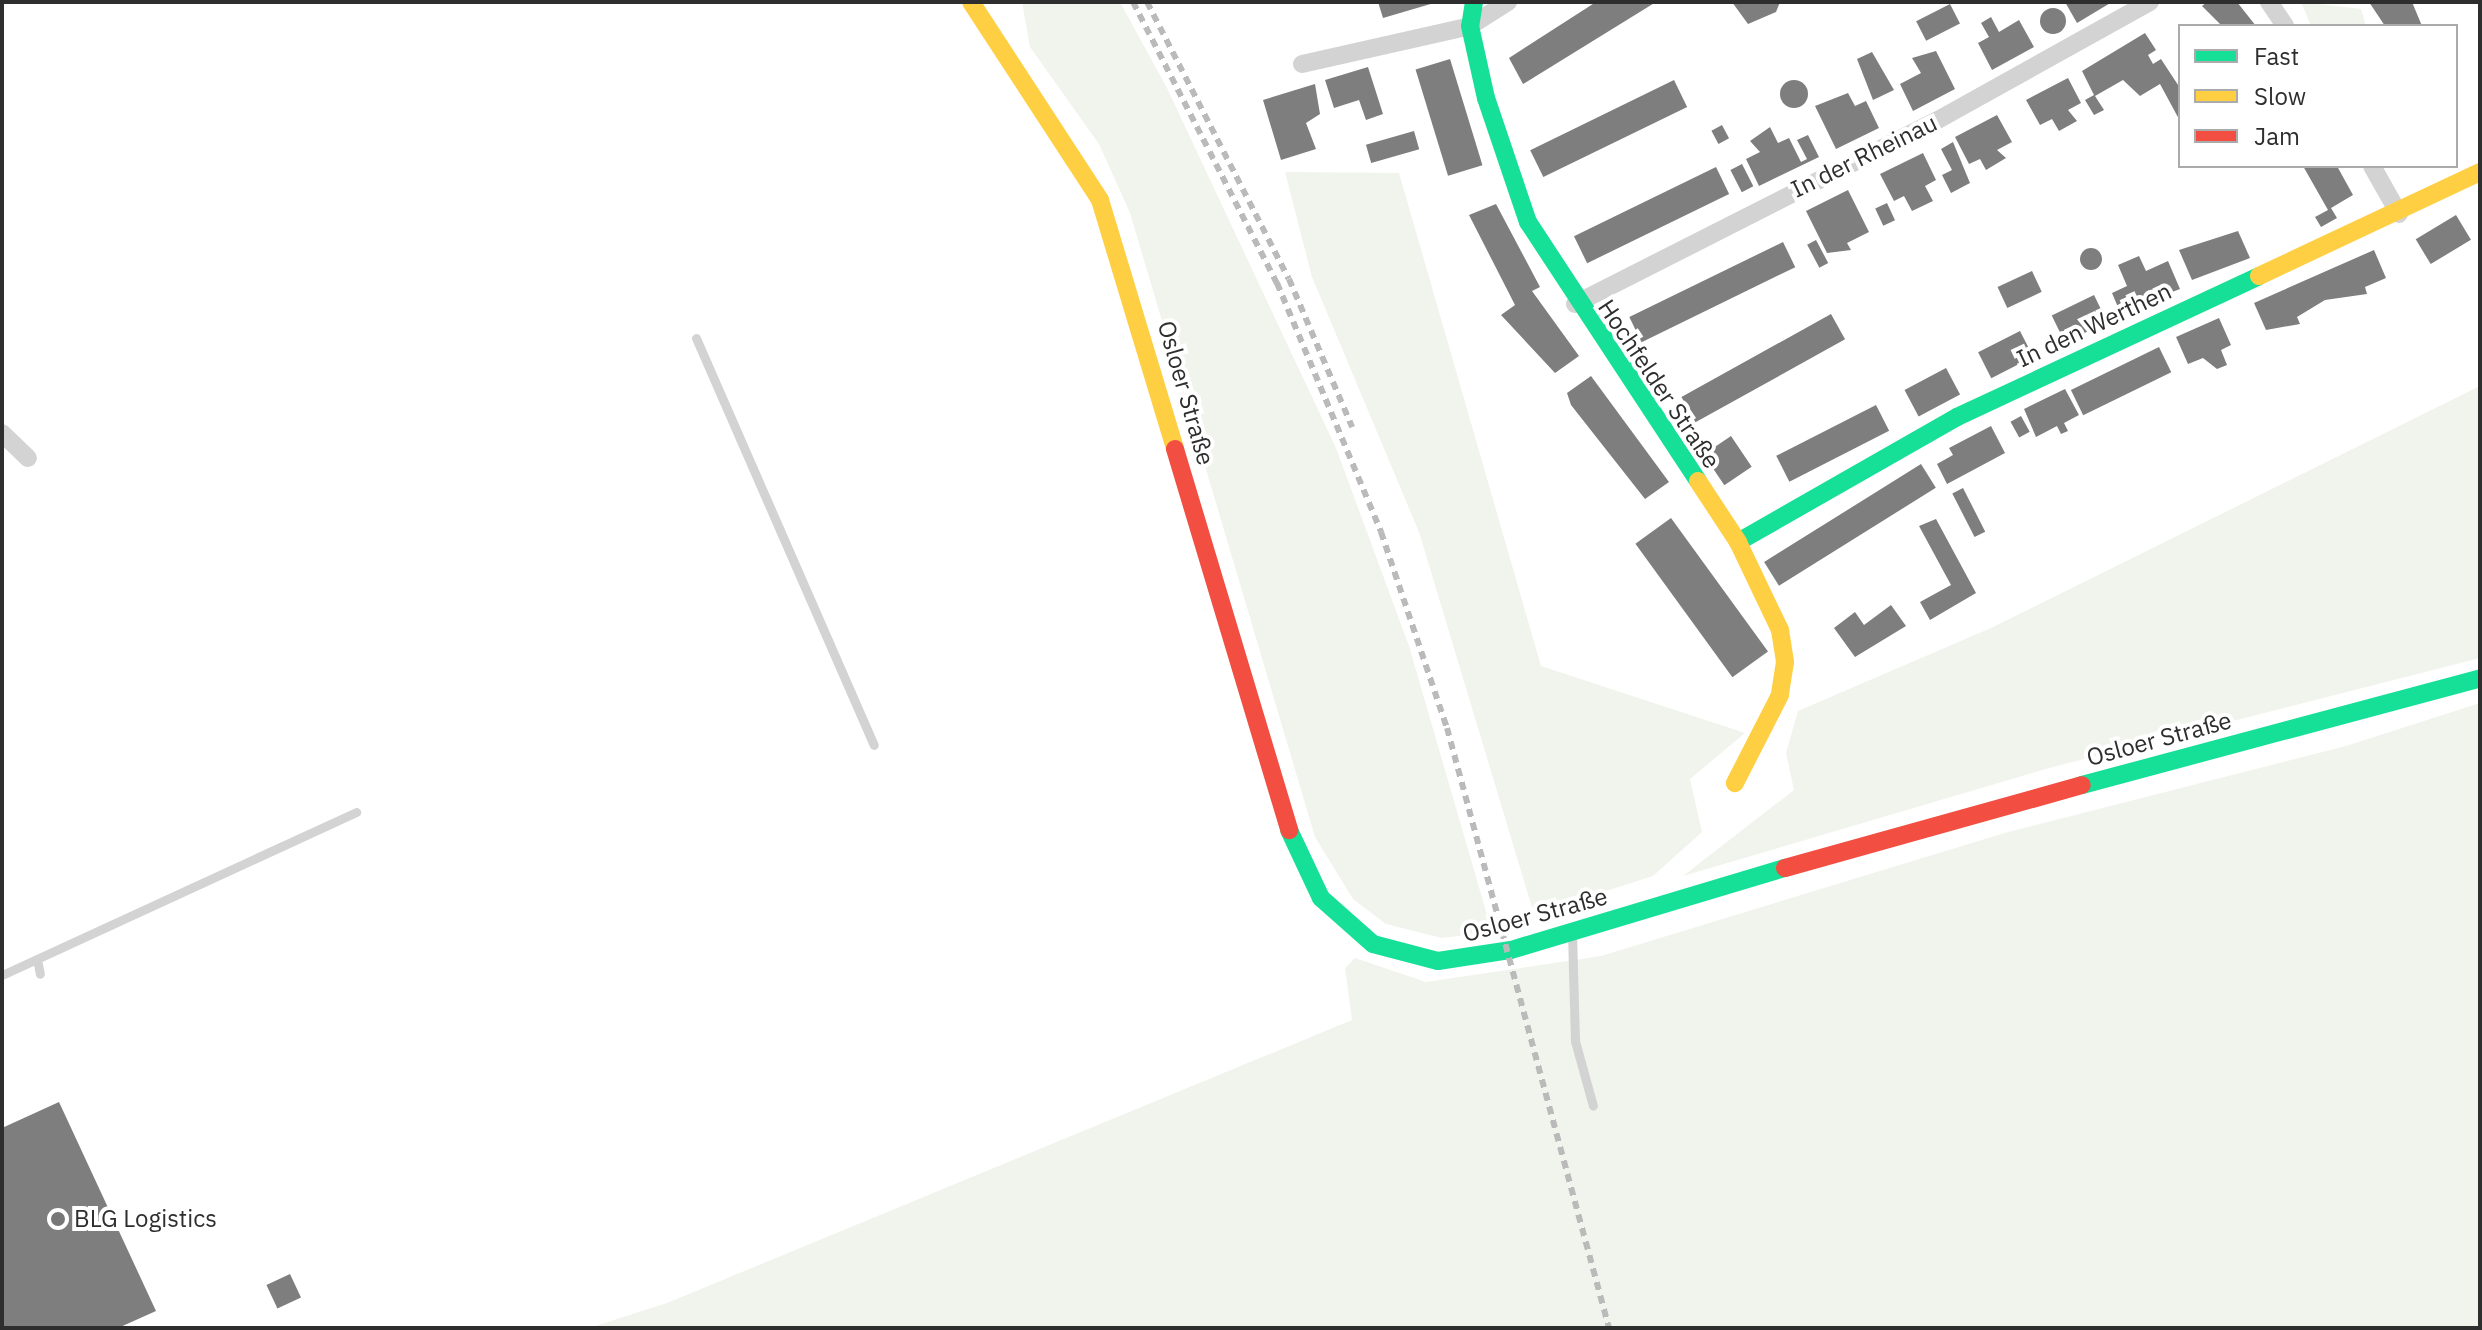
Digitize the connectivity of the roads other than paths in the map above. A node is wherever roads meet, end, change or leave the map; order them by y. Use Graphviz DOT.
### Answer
graph roads {
  1 [pos="971,2"];
  2 [pos="1474,2"];
  3 [pos="1508,2"];
  4 [pos="2150,2"];
  5 [pos="2269,2"];
  6 [pos="2284,24"];
  7 [pos="1470,26"];
  8 [pos="1302,64"];
  9 [pos="2373,168"];
  10 [pos="2480,172"];
  11 [pos="2399,214"];
  12 [pos="1575,304"];
  13 [pos="696,338"];
  14 [pos="2,433"];
  15 [pos="28,458"];
  16 [pos="1738,542"];
  17 [pos="2480,678"];
  18 [pos="874,745"];
  19 [pos="1735,783"];
  20 [pos="356,812"];
  21 [pos="1572,933"];
  22 [pos="37,959"];
  23 [pos="40,974"];
  24 [pos="2,975"];
  25 [pos="1593,1106"];
  1 -- 21 [label="main road, Osloer Straße"];
  2 -- 7 [label="main road, Hochfelder Straße"];
  3 -- 7 [label="street"];
  4 -- 12 [label="street, In der Rheinau"];
  5 -- 6 [label="street"];
  7 -- 8 [label="street"];
  7 -- 12 [label="main road, Hochfelder Straße"];
  9 -- 11 [label="street"];
  10 -- 11 [label="main road, In den Werthen"];
  11 -- 16 [label="main road, In den Werthen"];
  12 -- 16 [label="main road, Hochfelder Straße"];
  13 -- 18 [label="lane"];
  14 -- 15 [label="street"];
  16 -- 19 [label="main road, Hochfelder Straße"];
  17 -- 21 [label="main road, Osloer Straße"];
  20 -- 22 [label="lane"];
  21 -- 25 [label="lane"];
  22 -- 23 [label="lane"];
  22 -- 24 [label="lane"];
}
